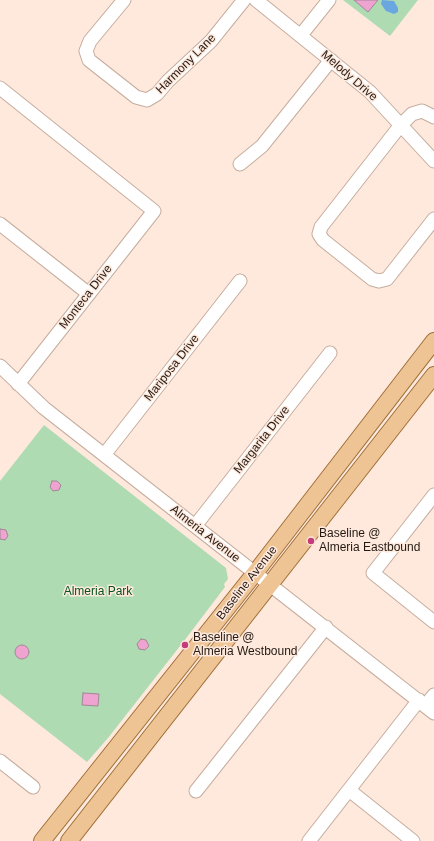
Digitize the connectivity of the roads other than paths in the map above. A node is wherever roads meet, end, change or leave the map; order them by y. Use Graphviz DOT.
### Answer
graph roads {
  1 [pos="124,0"];
  2 [pos="244,0"];
  3 [pos="256,0"];
  4 [pos="329,0"];
  5 [pos="301,35"];
  6 [pos="331,60"];
  7 [pos="0,88"];
  8 [pos="434,117"];
  9 [pos="400,126"];
  10 [pos="434,161"];
  11 [pos="240,164"];
  12 [pos="434,219"];
  13 [pos="0,224"];
  14 [pos="240,281"];
  15 [pos="89,294"];
  16 [pos="434,341"];
  17 [pos="330,353"];
  18 [pos="0,366"];
  19 [pos="434,375"];
  20 [pos="18,384"];
  21 [pos="104,455"];
  22 [pos="434,495"];
  23 [pos="195,526"];
  24 [pos="255,573"];
  25 [pos="271,584"];
  26 [pos="434,622"];
  27 [pos="326,627"];
  28 [pos="434,695"];
  29 [pos="426,706"];
  30 [pos="0,761"];
  31 [pos="33,787"];
  32 [pos="349,790"];
  33 [pos="196,791"];
  34 [pos="42,841"];
  35 [pos="69,841"];
  36 [pos="309,841"];
  37 [pos="413,841"];
  1 -- 2 [label="street, Harmony Lane"];
  3 -- 5 [label="street, Melody Drive"];
  4 -- 5 [label="street"];
  5 -- 6 [label="street, Melody Drive"];
  6 -- 9 [label="street, Melody Drive"];
  6 -- 11 [label="street"];
  7 -- 15 [label="street, Monteca Drive"];
  8 -- 9 [label="street"];
  9 -- 10 [label="street, Melody Drive"];
  9 -- 12 [label="street"];
  13 -- 15 [label="street"];
  14 -- 21 [label="street, Mariposa Drive"];
  15 -- 20 [label="street, Monteca Drive"];
  16 -- 24 [label="main road, Baseline Avenue"];
  17 -- 23 [label="street, Margarita Drive"];
  18 -- 20 [label="street, Almeria Avenue"];
  19 -- 25 [label="main road, Baseline Avenue"];
  20 -- 21 [label="street, Almeria Avenue"];
  21 -- 23 [label="street, Almeria Avenue"];
  22 -- 26 [label="street"];
  23 -- 24 [label="street, Almeria Avenue"];
  24 -- 25 [label="street, Almeria Avenue"];
  24 -- 34 [label="main road, Baseline Avenue"];
  25 -- 27 [label="street, Almeria Avenue"];
  25 -- 35 [label="main road, Baseline Avenue"];
  27 -- 29 [label="street, Almeria Avenue"];
  27 -- 33 [label="street"];
  28 -- 29 [label="street"];
  29 -- 32 [label="street"];
  30 -- 31 [label="street"];
  32 -- 36 [label="street"];
  32 -- 37 [label="street"];
}
